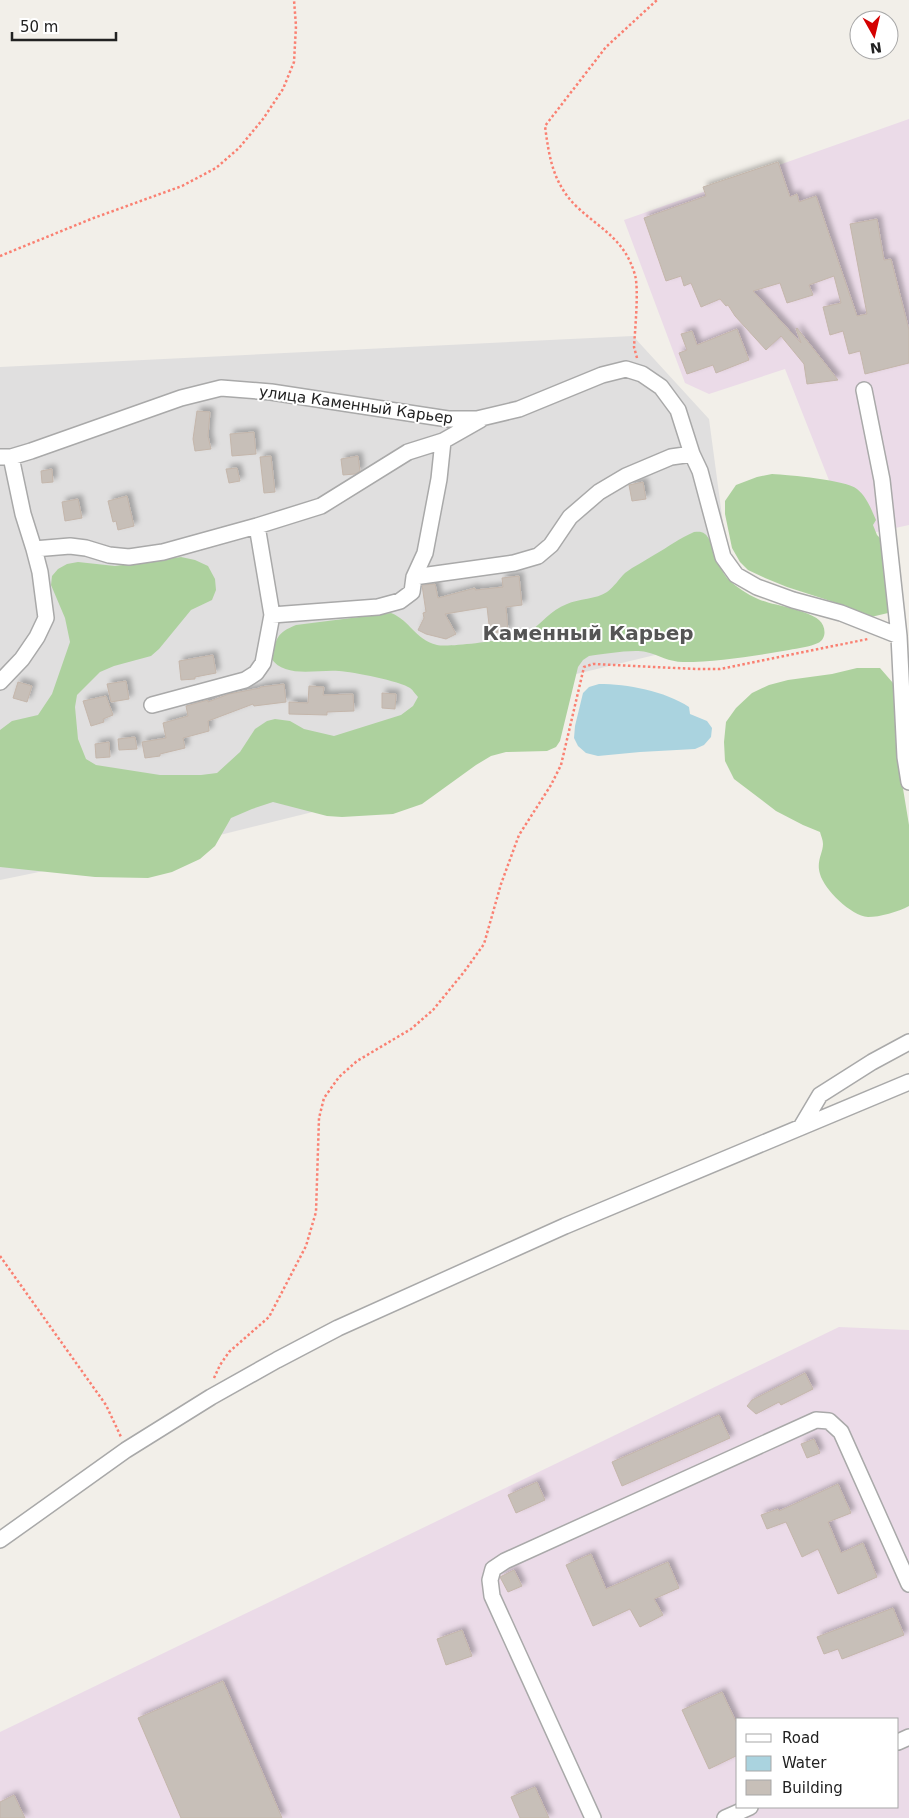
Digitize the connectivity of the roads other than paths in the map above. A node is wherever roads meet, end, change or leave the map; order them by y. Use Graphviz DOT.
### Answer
graph roads {
  1 [pos="864,390"];
  2 [pos="484,418"];
  3 [pos="442,441"];
  4 [pos="692,454"];
  5 [pos="6,457"];
  6 [pos="257,526"];
  7 [pos="34,549"];
  8 [pos="414,577"];
  9 [pos="272,615"];
  10 [pos="896,635"];
  11 [pos="0,682"];
  12 [pos="152,705"];
  13 [pos="909,782"];
  14 [pos="909,1042"];
  15 [pos="909,1082"];
  16 [pos="801,1127"];
  17 [pos="0,1540"];
  18 [pos="909,1584"];
  19 [pos="748,1808"];
  20 [pos="594,1818"];
  21 [pos="725,1818"];
  1 -- 10 [label="street"];
  2 -- 3 [label="street"];
  2 -- 4 [label="street, улица Каменный Карьер"];
  2 -- 5 [label="street, улица Каменный Карьер"];
  3 -- 6 [label="street"];
  3 -- 8 [label="street"];
  4 -- 8 [label="street"];
  4 -- 10 [label="street, улица Каменный Карьер"];
  5 -- 7 [label="street"];
  6 -- 7 [label="street"];
  6 -- 9 [label="street"];
  7 -- 11 [label="street"];
  8 -- 9 [label="street"];
  9 -- 12 [label="street"];
  10 -- 13 [label="street"];
  14 -- 16 [label="street"];
  15 -- 16 [label="street"];
  16 -- 17 [label="street"];
  18 -- 20 [label="street"];
  19 -- 21 [label="street"];
}
